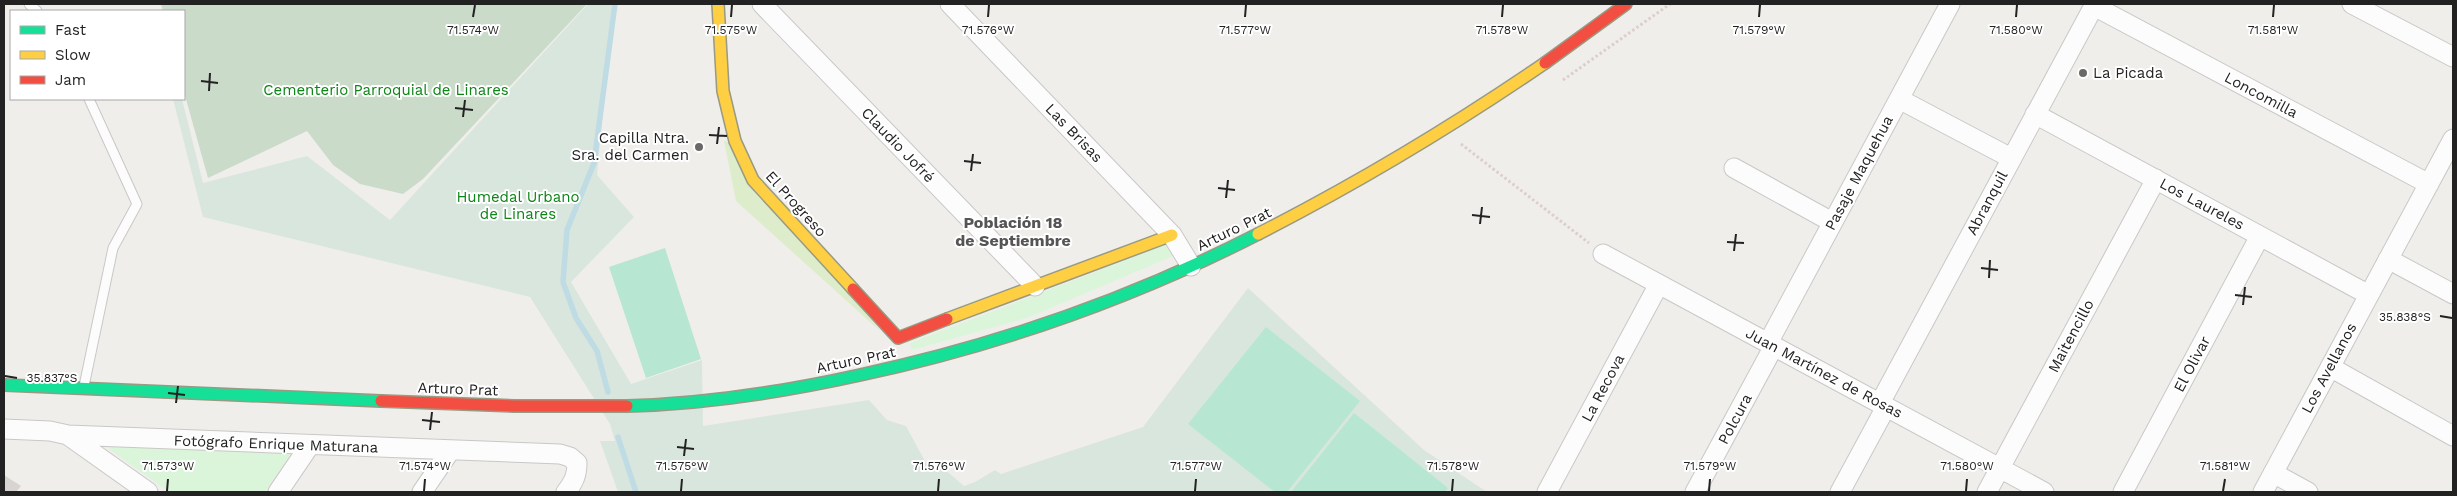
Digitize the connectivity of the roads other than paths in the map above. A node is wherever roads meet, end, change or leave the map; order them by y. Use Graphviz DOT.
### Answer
graph roads {
  1 [pos="718,4"];
  2 [pos="762,4"];
  3 [pos="950,4"];
  4 [pos="1626,4"];
  5 [pos="1950,4"];
  6 [pos="2352,4"];
  7 [pos="2094,5"];
  8 [pos="2453,57"];
  9 [pos="1899,99"];
  10 [pos="89,100"];
  11 [pos="2035,114"];
  12 [pos="2453,139"];
  13 [pos="2011,158"];
  14 [pos="1734,168"];
  15 [pos="2440,176"];
  16 [pos="2156,179"];
  17 [pos="1832,222"];
  18 [pos="1172,235"];
  19 [pos="2260,236"];
  20 [pos="1603,254"];
  21 [pos="2388,259"];
  22 [pos="1191,266"];
  23 [pos="1659,284"];
  24 [pos="1035,286"];
  25 [pos="2369,294"];
  26 [pos="2453,294"];
  27 [pos="898,338"];
  28 [pos="1771,344"];
  29 [pos="2330,367"];
  30 [pos="4,369"];
  31 [pos="12,385"];
  32 [pos="84,388"];
  33 [pos="1883,405"];
  34 [pos="4,429"];
  35 [pos="68,435"];
  36 [pos="2453,436"];
  37 [pos="310,445"];
  38 [pos="450,451"];
  39 [pos="2000,468"];
  40 [pos="2273,473"];
  41 [pos="148,492"];
  42 [pos="278,492"];
  43 [pos="422,492"];
  44 [pos="566,492"];
  45 [pos="1548,492"];
  46 [pos="1695,492"];
  47 [pos="1840,492"];
  48 [pos="1987,492"];
  49 [pos="2044,492"];
  50 [pos="2123,492"];
  51 [pos="2263,492"];
  52 [pos="2308,492"];
  1 -- 27 [label="main road, El Progreso"];
  2 -- 24 [label="street, Claudio Jofré"];
  3 -- 18 [label="street, Las Brisas"];
  4 -- 22 [label="main road, Arturo Prat"];
  5 -- 9 [label="street, Pasaje Maquehua"];
  6 -- 8 [label="street"];
  7 -- 11 [label="street, Abranquil"];
  7 -- 15 [label="street, Loncomilla"];
  9 -- 13 [label="street"];
  9 -- 17 [label="street, Pasaje Maquehua"];
  10 -- 32 [label="lane"];
  11 -- 13 [label="street, Abranquil"];
  11 -- 16 [label="street, Los Laureles"];
  12 -- 15 [label="street, Los Avellanos"];
  13 -- 33 [label="street, Abranquil"];
  14 -- 17 [label="street"];
  15 -- 21 [label="street, Los Avellanos"];
  16 -- 19 [label="street, Los Laureles"];
  16 -- 39 [label="street, Maitencillo"];
  17 -- 28 [label="street, Pasaje Maquehua"];
  18 -- 22 [label="street, Las Brisas"];
  18 -- 24 [label="main road, Arturo Prat"];
  19 -- 25 [label="street, Los Laureles"];
  19 -- 50 [label="street, El Olivar"];
  20 -- 23 [label="street, Juan Martínez de Rosas"];
  21 -- 25 [label="street, Los Avellanos"];
  21 -- 26 [label="street"];
  22 -- 32 [label="main road, Arturo Prat"];
  23 -- 28 [label="street, Juan Martínez de Rosas"];
  23 -- 45 [label="street, La Recova"];
  24 -- 27 [label="main road, Arturo Prat"];
  25 -- 29 [label="street, Los Avellanos"];
  28 -- 33 [label="street, Juan Martínez de Rosas"];
  28 -- 46 [label="street, Polcura"];
  29 -- 36 [label="street"];
  29 -- 40 [label="street, Los Avellanos"];
  30 -- 31 [label="street"];
  31 -- 32 [label="main road, Arturo Prat"];
  33 -- 39 [label="street, Juan Martínez de Rosas"];
  33 -- 47 [label="street, Abranquil"];
  34 -- 35 [label="street, Fotógrafo Enrique Maturana"];
  35 -- 37 [label="street, Fotógrafo Enrique Maturana"];
  35 -- 41 [label="street"];
  37 -- 38 [label="street, Fotógrafo Enrique Maturana"];
  37 -- 42 [label="street"];
  38 -- 43 [label="street"];
  38 -- 44 [label="street, Fotógrafo Enrique Maturana"];
  39 -- 48 [label="street, Maitencillo"];
  39 -- 49 [label="street, Juan Martínez de Rosas"];
  40 -- 51 [label="street, Los Avellanos"];
  40 -- 52 [label="street"];
}
